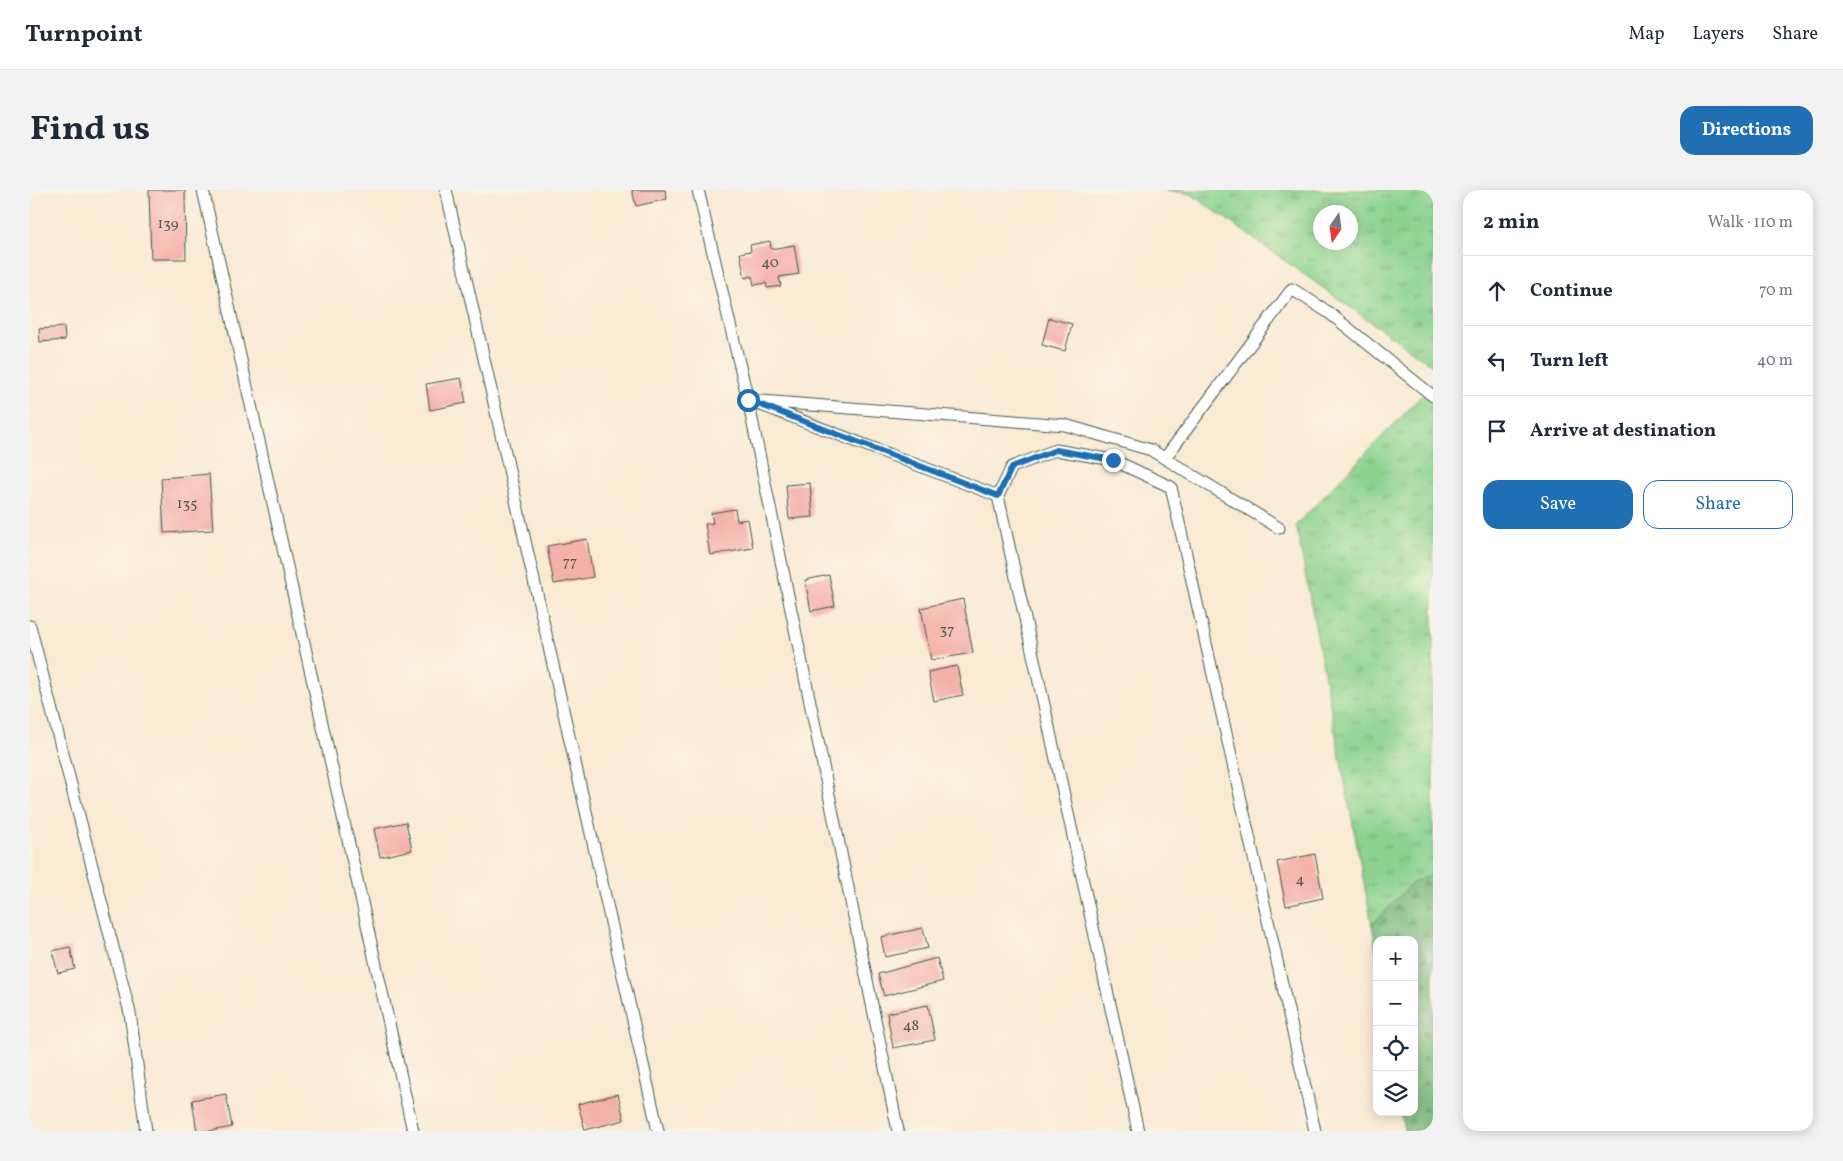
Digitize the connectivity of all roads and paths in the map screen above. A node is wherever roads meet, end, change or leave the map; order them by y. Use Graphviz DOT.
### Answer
graph roads {
  1 [pos="203,190"];
  2 [pos="446,190"];
  3 [pos="698,190"];
  4 [pos="1433,396"];
  5 [pos="748,400"];
  6 [pos="1165,458"];
  7 [pos="998,496"];
  8 [pos="1279,528"];
  9 [pos="30,626"];
  10 [pos="146,1131"];
  11 [pos="413,1131"];
  12 [pos="658,1131"];
  13 [pos="898,1131"];
  14 [pos="1138,1131"];
  15 [pos="1315,1131"];
  1 -- 11 [label="lane"];
  2 -- 12 [label="lane"];
  3 -- 5 [label="lane"];
  4 -- 6 [label="lane"];
  5 -- 6 [label="lane"];
  5 -- 7 [label="lane"];
  5 -- 13 [label="lane"];
  6 -- 8 [label="lane"];
  7 -- 14 [label="lane"];
  7 -- 15 [label="lane"];
  9 -- 10 [label="lane"];
}
